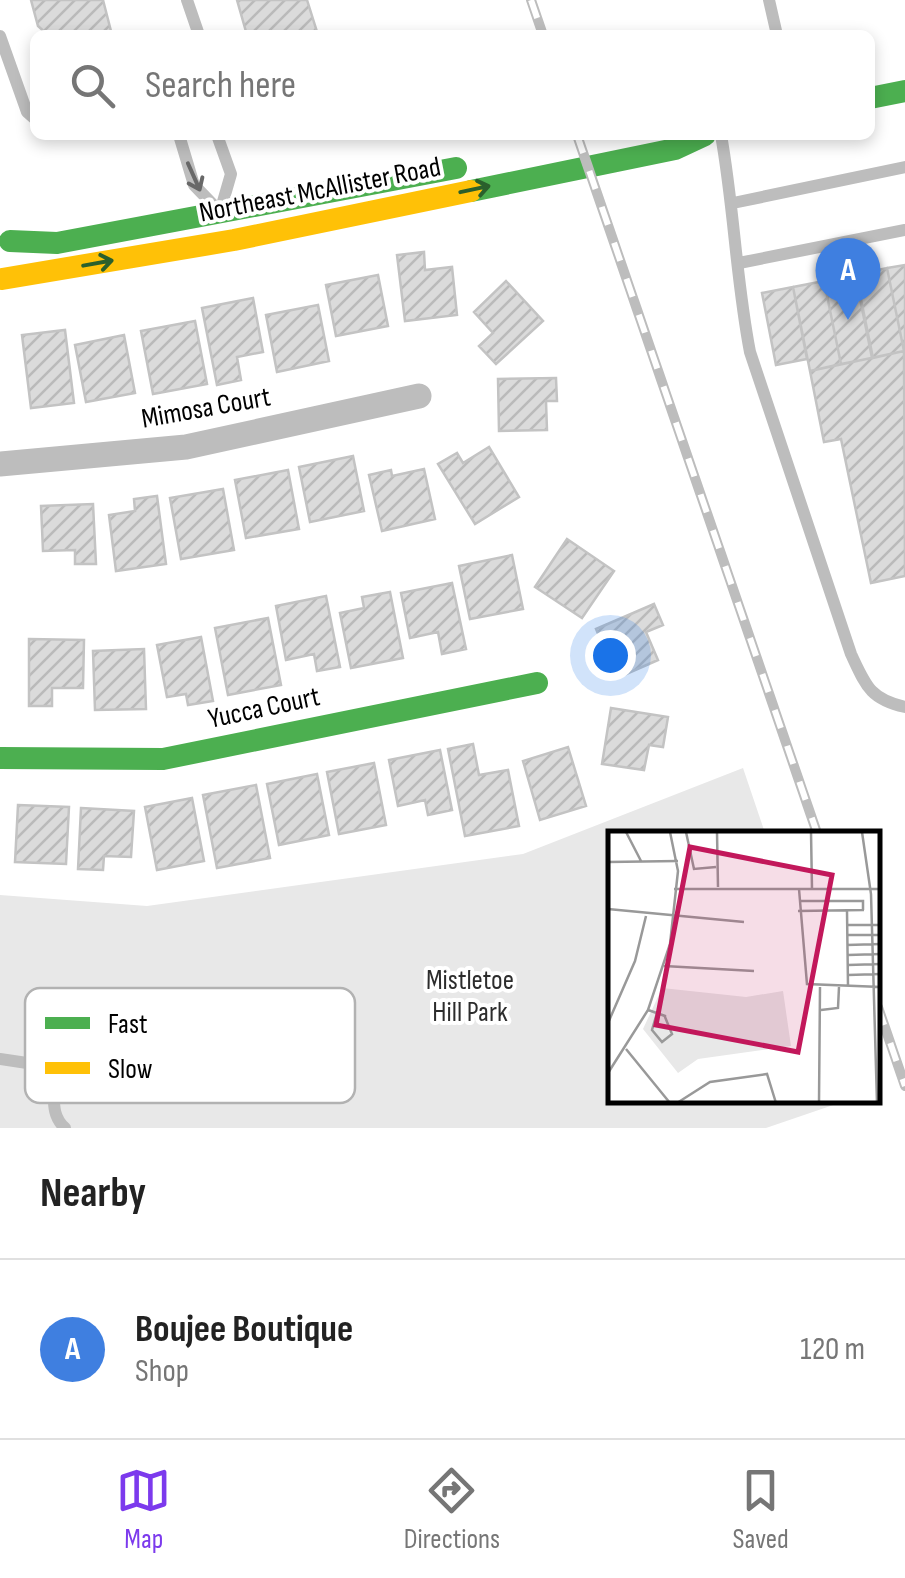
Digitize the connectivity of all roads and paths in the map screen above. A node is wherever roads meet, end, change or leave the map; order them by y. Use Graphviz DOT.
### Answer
graph roads {
  1 [pos="188,0"];
  2 [pos="769,0"];
  3 [pos="197,30"];
  4 [pos="777,30"];
  5 [pos="0,36"];
  6 [pos="905,90"];
  7 [pos="875,97"];
  8 [pos="30,115"];
  9 [pos="181,140"];
  10 [pos="219,140"];
  11 [pos="693,140"];
  12 [pos="722,140"];
  13 [pos="485,162"];
  14 [pos="905,168"];
  15 [pos="733,202"];
  16 [pos="220,212"];
  17 [pos="905,230"];
  18 [pos="5,235"];
  19 [pos="739,263"];
  20 [pos="1,280"];
  21 [pos="420,396"];
  22 [pos="0,464"];
  23 [pos="537,683"];
  24 [pos="905,707"];
  25 [pos="0,758"];
  26 [pos="0,1059"];
  27 [pos="25,1063"];
  28 [pos="53,1103"];
  29 [pos="65,1128"];
  1 -- 3 [label="lane"];
  2 -- 4 [label="lane"];
  5 -- 8 [label="lane"];
  6 -- 7 [label="street"];
  9 -- 16 [label="lane, one-way"];
  10 -- 16 [label="lane"];
  20 -- 11 [label="street, Northeast McAllister Road, one-way"];
  12 -- 15 [label="lane"];
  13 -- 16 [label="street, Northeast McAllister Road"];
  14 -- 15 [label="lane"];
  15 -- 19 [label="lane"];
  16 -- 18 [label="street, Northeast McAllister Road"];
  17 -- 19 [label="lane"];
  18 -- 20 [label="street"];
  19 -- 24 [label="lane"];
  21 -- 22 [label="street, Mimosa Court"];
  23 -- 25 [label="street, Yucca Court"];
  26 -- 27 [label="lane"];
  28 -- 29 [label="lane"];
}
